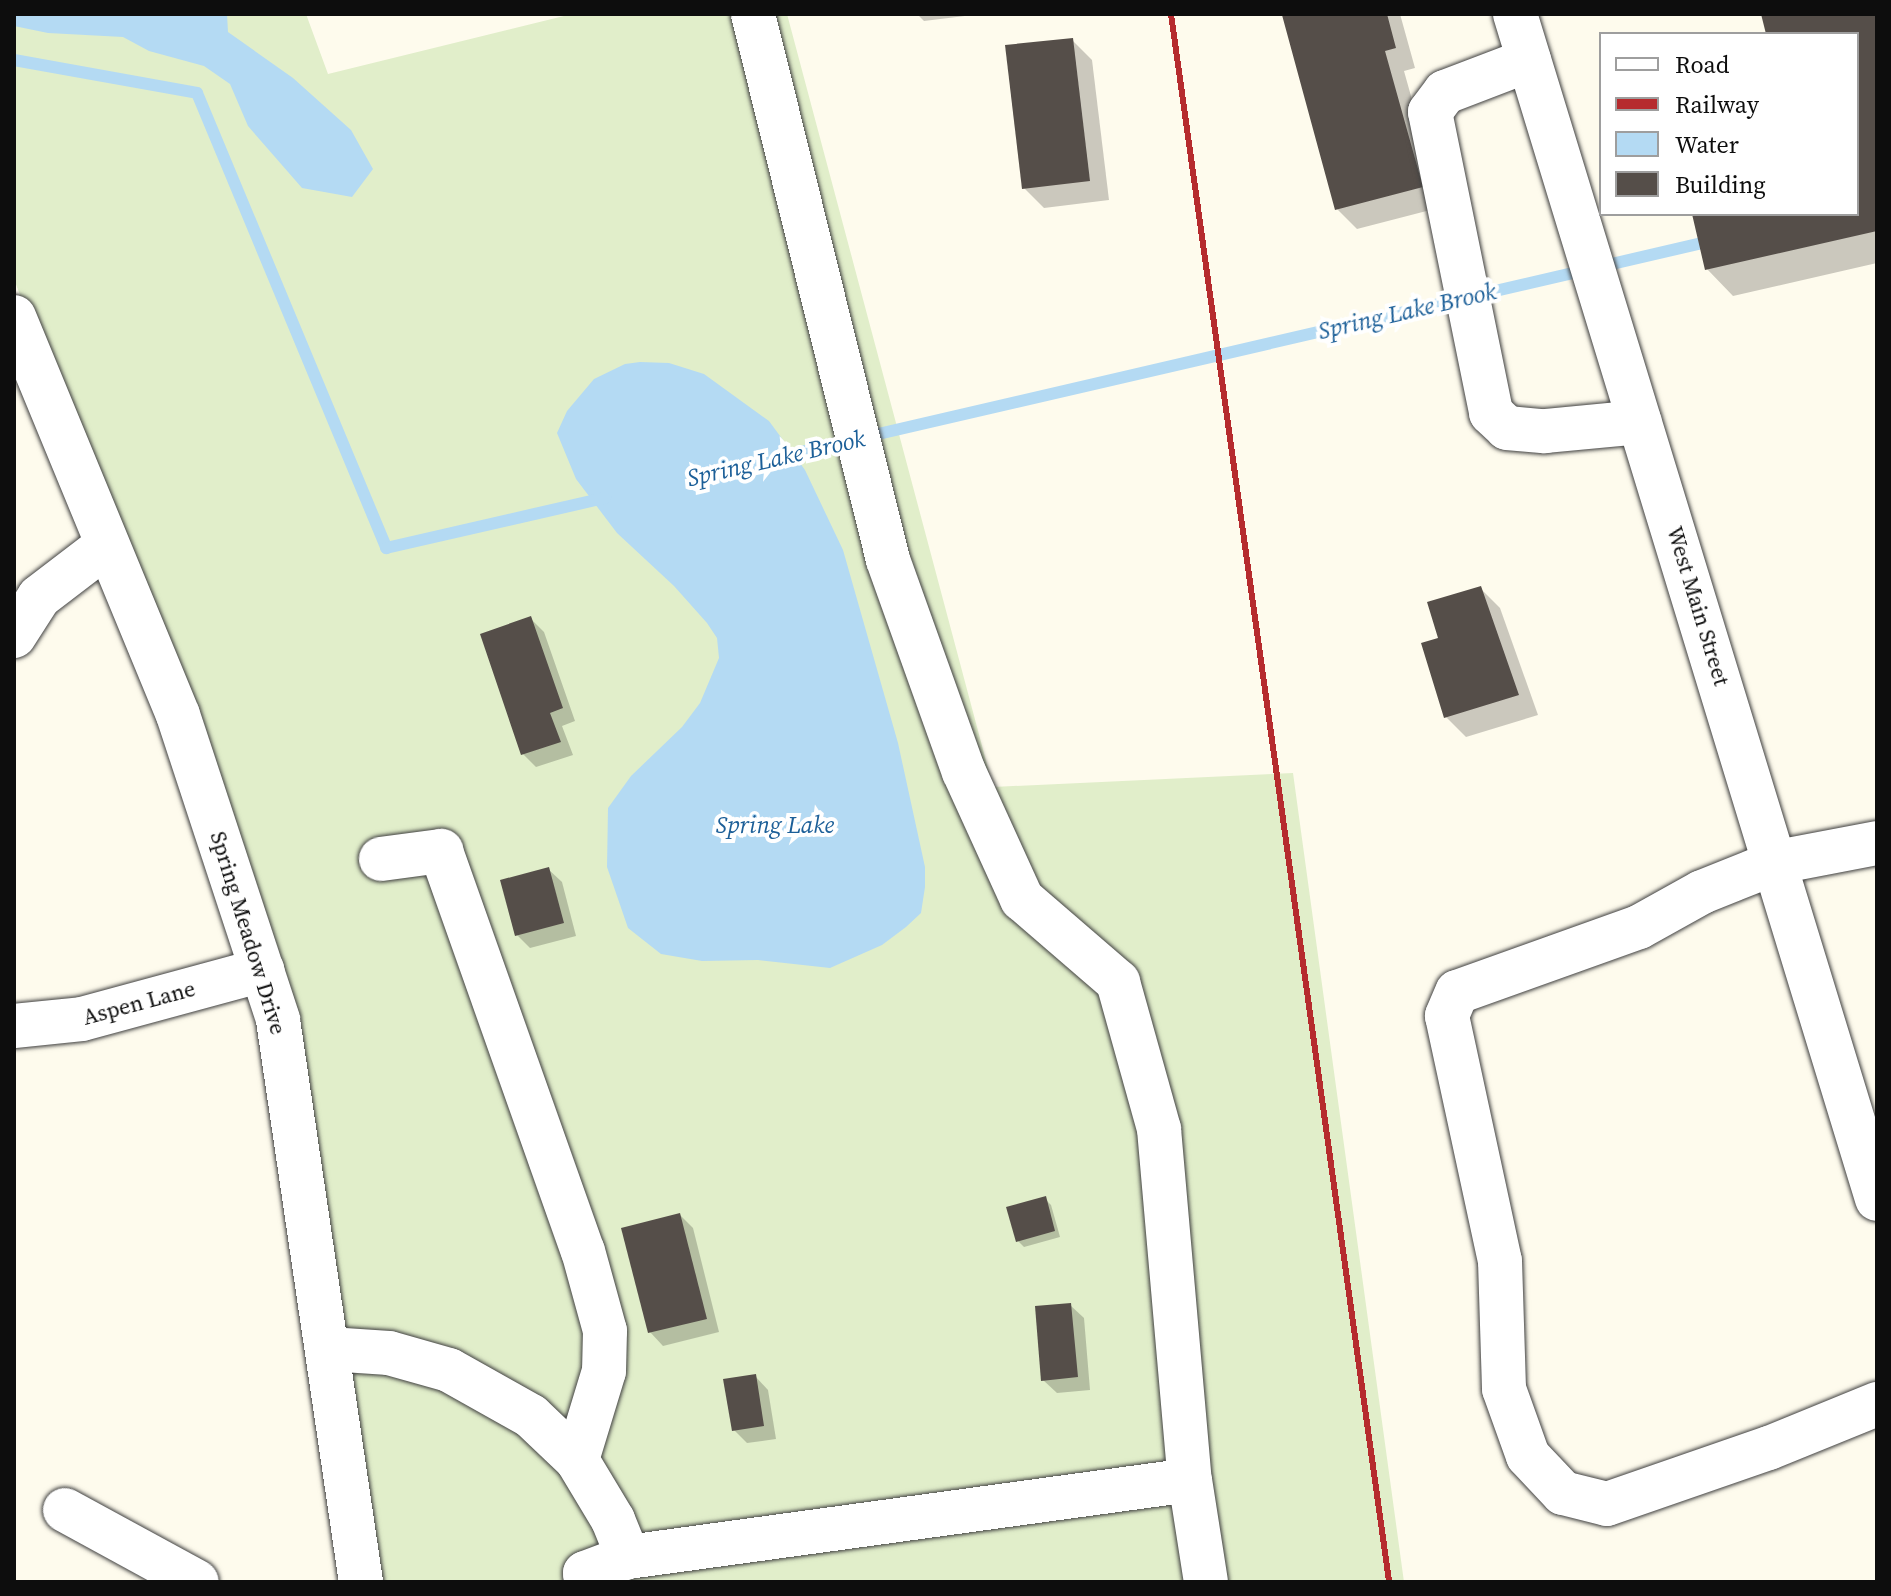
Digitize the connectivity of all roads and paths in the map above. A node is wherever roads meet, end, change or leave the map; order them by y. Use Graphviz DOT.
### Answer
graph roads {
  1 [pos="753,14"];
  2 [pos="1515,14"];
  3 [pos="1529,60"];
  4 [pos="14,317"];
  5 [pos="1640,422"];
  6 [pos="107,545"];
  7 [pos="14,636"];
  8 [pos="1877,843"];
  9 [pos="381,859"];
  10 [pos="1777,862"];
  11 [pos="262,970"];
  12 [pos="14,1026"];
  13 [pos="1877,1199"];
  14 [pos="329,1349"];
  15 [pos="1877,1404"];
  16 [pos="577,1460"];
  17 [pos="1190,1480"];
  18 [pos="65,1510"];
  19 [pos="628,1557"];
  20 [pos="197,1582"];
  21 [pos="361,1582"];
  22 [pos="586,1582"];
  23 [pos="1206,1582"];
  1 -- 17 [label="street"];
  2 -- 3 [label="street, West Main Street"];
  3 -- 5 [label="street, West Main Street"];
  3 -- 5 [label="street"];
  4 -- 6 [label="street, Spring Meadow Drive"];
  5 -- 10 [label="street, West Main Street"];
  6 -- 7 [label="street"];
  6 -- 11 [label="street, Spring Meadow Drive"];
  8 -- 10 [label="street"];
  9 -- 16 [label="street"];
  10 -- 13 [label="street, West Main Street"];
  10 -- 15 [label="street"];
  11 -- 12 [label="street, Aspen Lane"];
  11 -- 14 [label="street, Spring Meadow Drive"];
  14 -- 16 [label="street"];
  14 -- 21 [label="street, Spring Meadow Drive"];
  16 -- 19 [label="street"];
  17 -- 19 [label="street"];
  17 -- 23 [label="street"];
  18 -- 20 [label="street"];
  19 -- 22 [label="street"];
}
